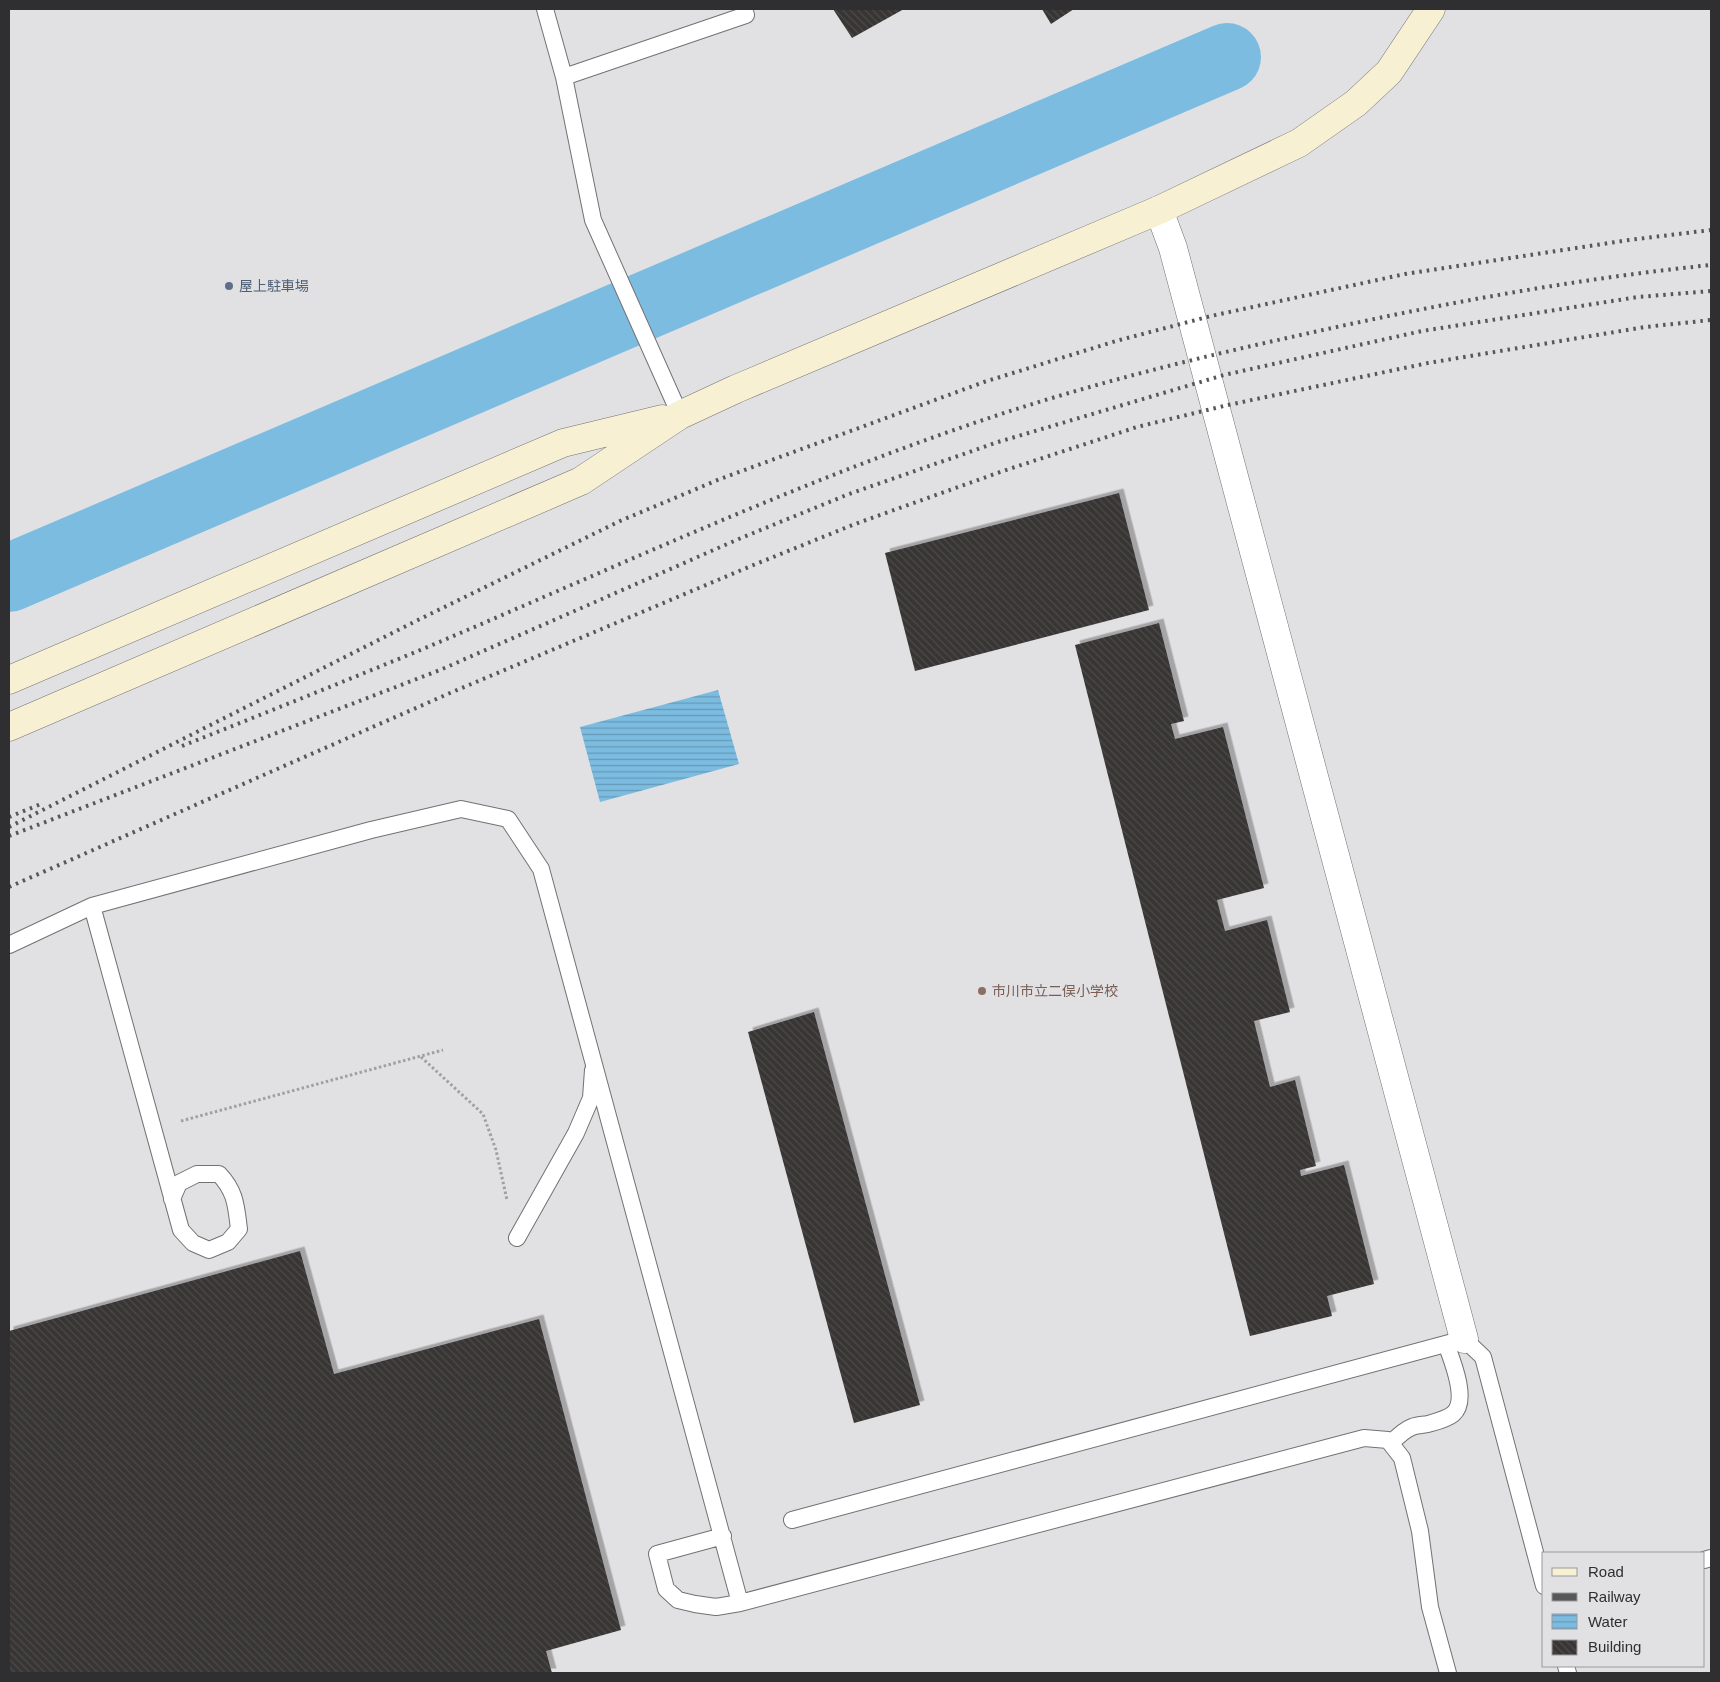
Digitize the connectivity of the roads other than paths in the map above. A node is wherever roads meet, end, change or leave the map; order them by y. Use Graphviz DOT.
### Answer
graph roads {
  1 [pos="545,9"];
  2 [pos="744,9"];
  3 [pos="1431,9"];
  4 [pos="564,77"];
  5 [pos="1158,210"];
  6 [pos="680,415"];
  7 [pos="9,680"];
  8 [pos="9,727"];
  9 [pos="92,906"];
  10 [pos="9,945"];
  11 [pos="593,1058"];
  12 [pos="172,1199"];
  13 [pos="517,1238"];
  14 [pos="1455,1341"];
  15 [pos="1391,1443"];
  16 [pos="792,1520"];
  17 [pos="722,1536"];
  18 [pos="1542,1578"];
  19 [pos="740,1603"];
  20 [pos="1448,1673"];
  1 -- 4 [label="lane"];
  2 -- 4 [label="lane"];
  3 -- 5 [label="street"];
  4 -- 6 [label="lane"];
  5 -- 6 [label="street"];
  5 -- 14 [label="street"];
  6 -- 7 [label="street"];
  6 -- 8 [label="street"];
  9 -- 10 [label="lane"];
  9 -- 11 [label="lane"];
  9 -- 12 [label="lane"];
  11 -- 13 [label="lane"];
  11 -- 17 [label="lane"];
  12 -- 12 [label="lane"];
  14 -- 15 [label="lane"];
  14 -- 16 [label="lane"];
  14 -- 18 [label="lane"];
  15 -- 19 [label="lane"];
  15 -- 20 [label="lane"];
  17 -- 19 [label="lane"];
  17 -- 19 [label="lane"];
}
